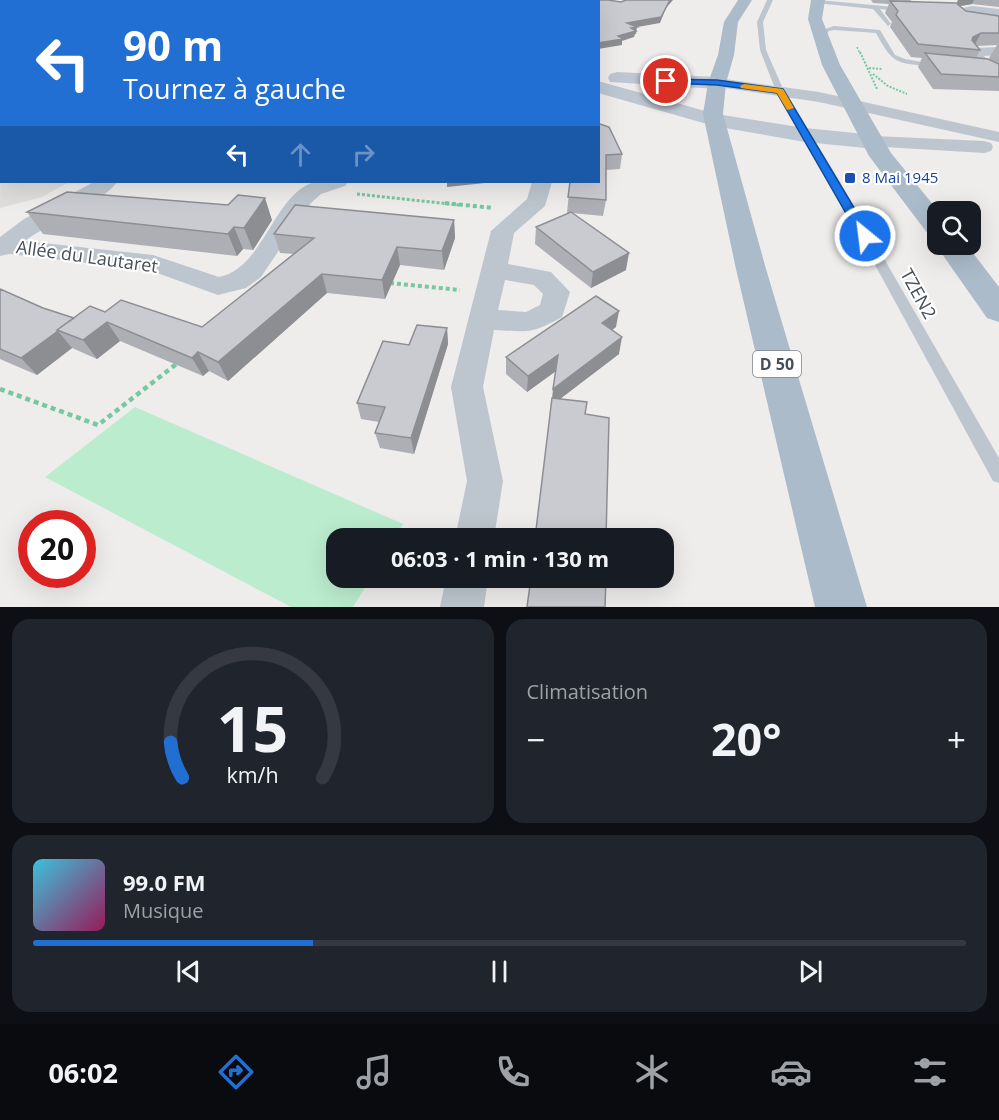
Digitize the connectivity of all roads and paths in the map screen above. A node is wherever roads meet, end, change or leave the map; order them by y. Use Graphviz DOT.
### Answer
graph roads {
  1 [pos="745,0"];
  2 [pos="770,0"];
  3 [pos="818,1"];
  4 [pos="875,7"];
  5 [pos="913,11"];
  6 [pos="999,13"];
  7 [pos="815,19"];
  8 [pos="888,24"];
  9 [pos="999,24"];
  10 [pos="847,28"];
  11 [pos="823,36"];
  12 [pos="999,51"];
  13 [pos="940,65"];
  14 [pos="987,72"];
  15 [pos="600,76"];
  16 [pos="717,83"];
  17 [pos="600,88"];
  18 [pos="780,91"];
  19 [pos="853,104"];
  20 [pos="714,120"];
  21 [pos="805,135"];
  22 [pos="999,137"];
  23 [pos="874,142"];
  24 [pos="999,148"];
  25 [pos="106,183"];
  26 [pos="335,183"];
  27 [pos="542,183"];
  28 [pos="314,190"];
  29 [pos="525,212"];
  30 [pos="927,214"];
  31 [pos="2,247"];
  32 [pos="958,255"];
  33 [pos="385,283"];
  34 [pos="488,294"];
  35 [pos="999,310"];
  36 [pos="182,360"];
  37 [pos="0,389"];
  38 [pos="999,475"];
  39 [pos="476,528"];
  40 [pos="465,588"];
  41 [pos="462,607"];
  42 [pos="841,607"];
  1 -- 16 [label="main road"];
  2 -- 18 [label="lane, TZEN2"];
  3 -- 4 [label="lane"];
  3 -- 7 [label="main road"];
  4 -- 5 [label="lane"];
  4 -- 8 [label="lane"];
  6 -- 9 [label="street"];
  7 -- 10 [label="lane"];
  7 -- 11 [label="main road"];
  10 -- 11 [label="lane"];
  10 -- 13 [label="lane"];
  11 -- 19 [label="main road"];
  12 -- 14 [label="street"];
  15 -- 16 [label="street"];
  16 -- 18 [label="street"];
  16 -- 20 [label="main road"];
  17 -- 20 [label="street"];
  18 -- 19 [label="street"];
  18 -- 21 [label="lane, TZEN2"];
  19 -- 22 [label="street"];
  19 -- 23 [label="main road"];
  20 -- 21 [label="street"];
  20 -- 42 [label="main road, D 50"];
  21 -- 23 [label="street"];
  21 -- 38 [label="lane, TZEN2"];
  23 -- 24 [label="street"];
  23 -- 30 [label="main road"];
  25 -- 31 [label="street"];
  26 -- 28 [label="street, Allée du Lautaret"];
  27 -- 29 [label="street"];
  28 -- 29 [label="path"];
  28 -- 31 [label="street, Allée du Lautaret"];
  29 -- 34 [label="street"];
  32 -- 35 [label="main road"];
  33 -- 34 [label="path"];
  34 -- 39 [label="street"];
  36 -- 37 [label="path"];
  40 -- 41 [label="street"];
}
